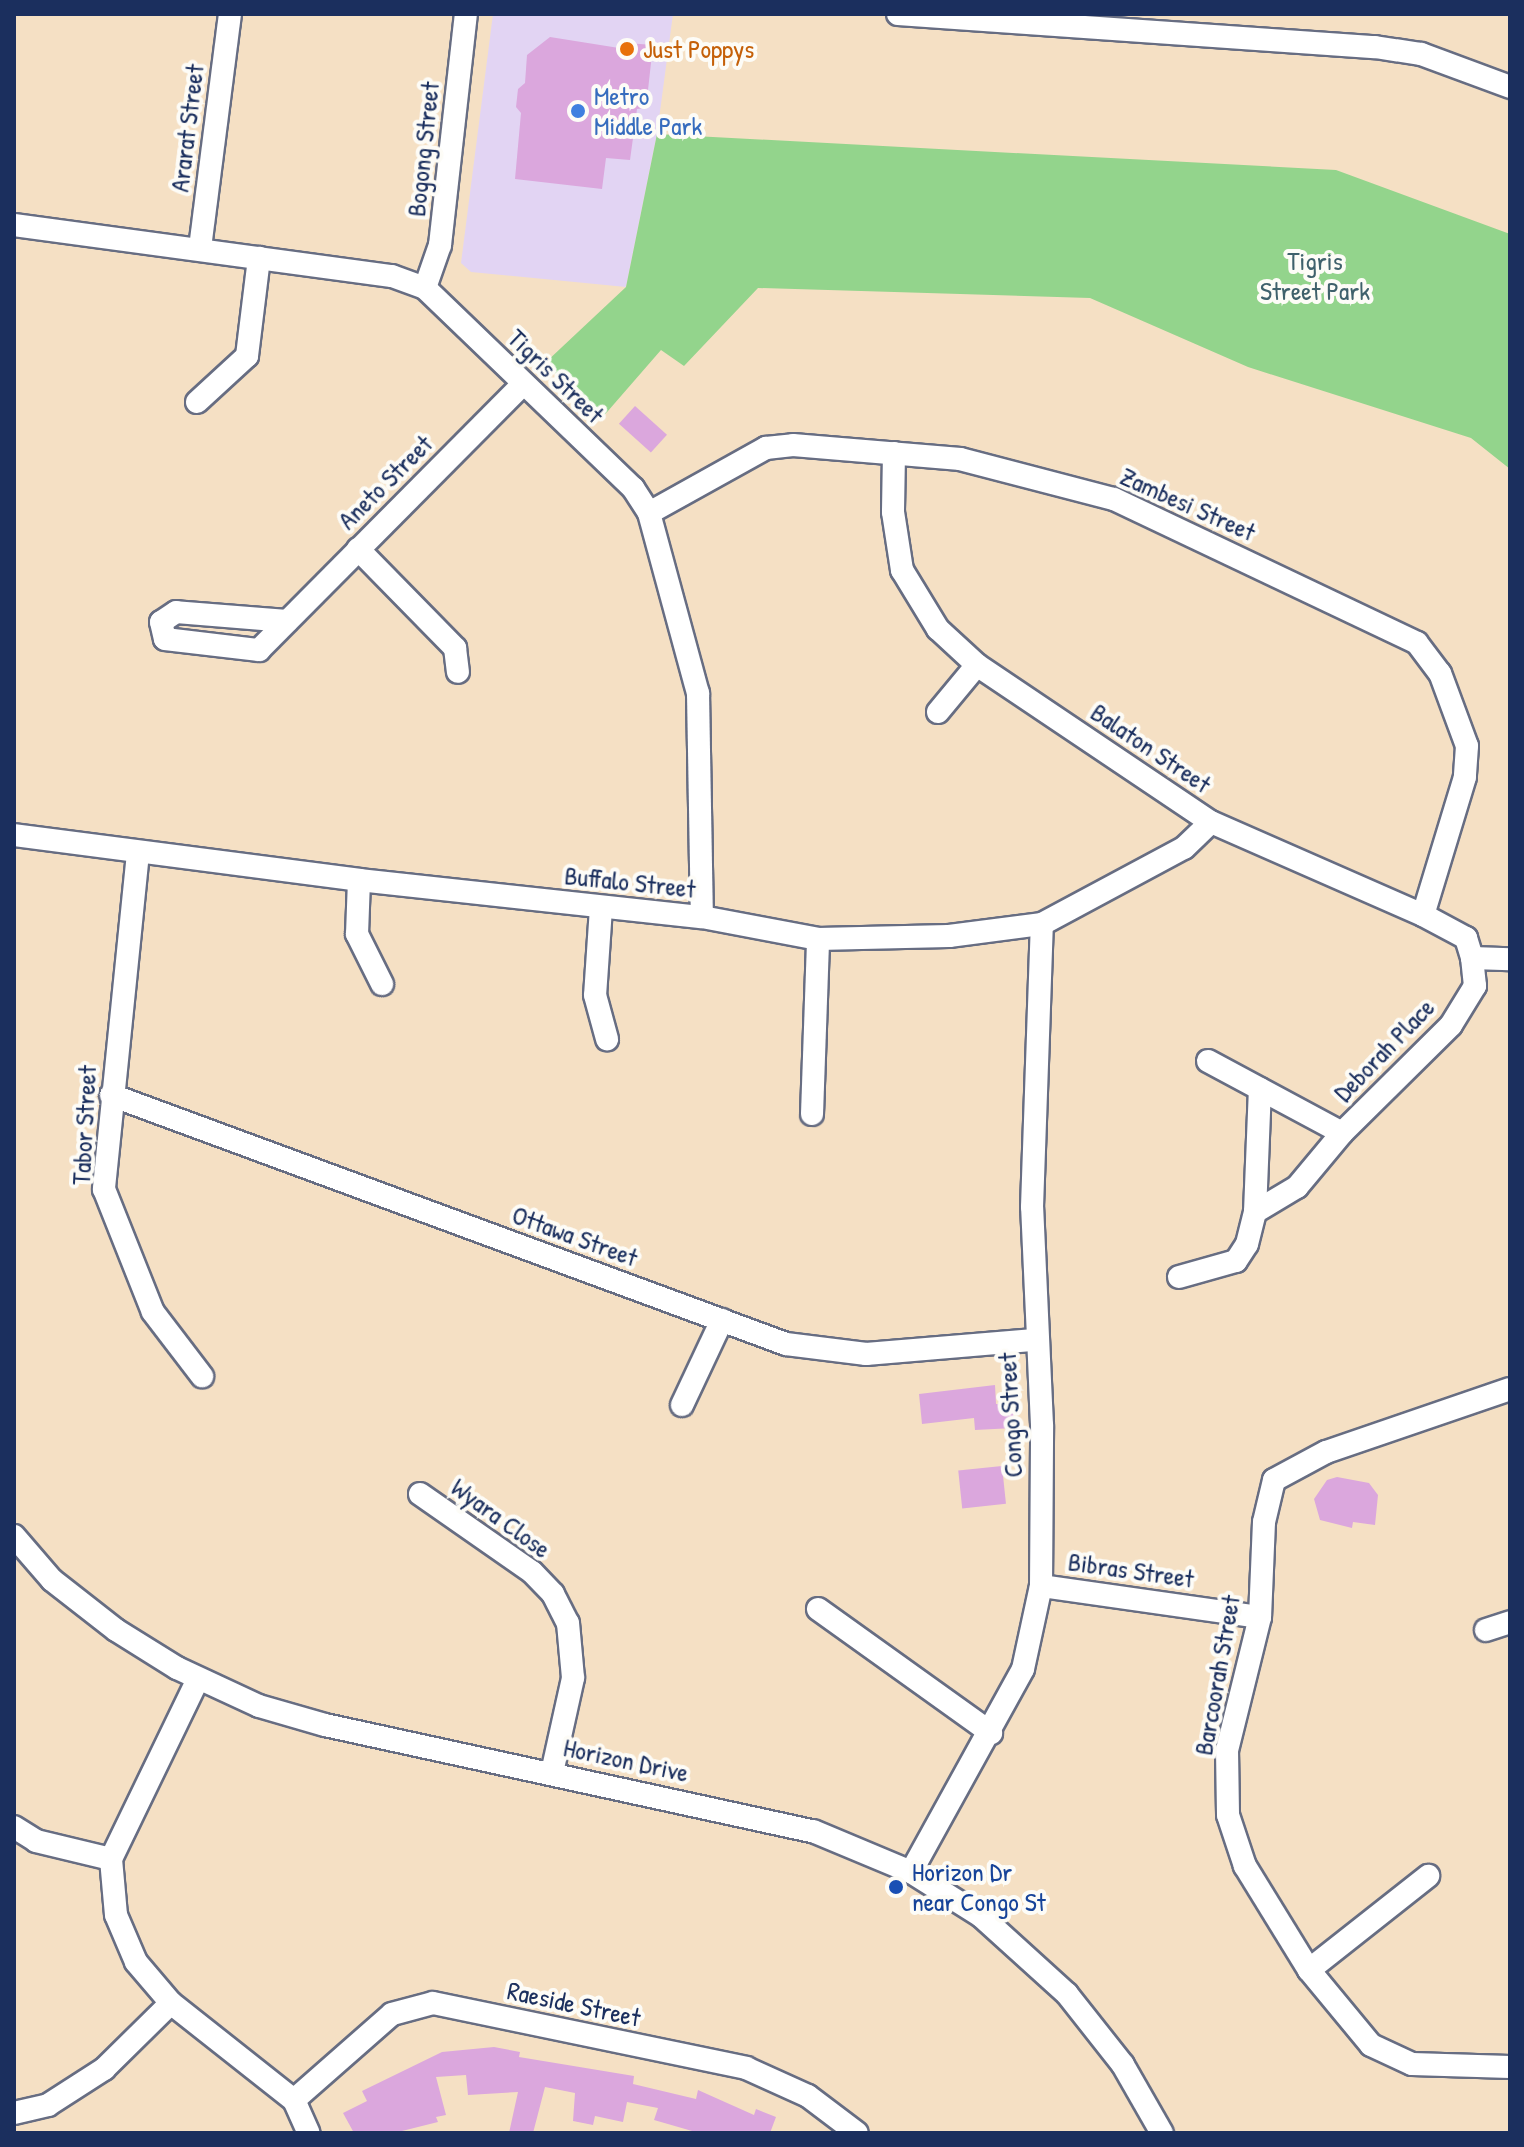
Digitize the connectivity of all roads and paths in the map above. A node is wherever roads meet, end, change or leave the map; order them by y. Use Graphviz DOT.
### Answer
graph roads {
  1 [pos="230,14"];
  2 [pos="466,14"];
  3 [pos="898,14"];
  4 [pos="1228,24"];
  5 [pos="1510,87"];
  6 [pos="14,225"];
  7 [pos="200,248"];
  8 [pos="259,258"];
  9 [pos="425,288"];
  10 [pos="523,384"];
  11 [pos="197,402"];
  12 [pos="894,453"];
  13 [pos="649,513"];
  14 [pos="358,549"];
  15 [pos="287,621"];
  16 [pos="977,665"];
  17 [pos="458,672"];
  18 [pos="938,712"];
  19 [pos="1211,822"];
  20 [pos="14,835"];
  21 [pos="138,853"];
  22 [pos="359,880"];
  23 [pos="601,908"];
  24 [pos="1423,915"];
  25 [pos="702,917"];
  26 [pos="1042,924"];
  27 [pos="818,939"];
  28 [pos="1472,958"];
  29 [pos="1510,959"];
  30 [pos="382,984"];
  31 [pos="607,1039"];
  32 [pos="1208,1061"];
  33 [pos="1260,1089"];
  34 [pos="111,1095"];
  35 [pos="812,1114"];
  36 [pos="1342,1133"];
  37 [pos="1255,1212"];
  38 [pos="1179,1277"];
  39 [pos="722,1320"];
  40 [pos="1034,1340"];
  41 [pos="202,1376"];
  42 [pos="1510,1389"];
  43 [pos="682,1405"];
  44 [pos="420,1494"];
  45 [pos="14,1536"];
  46 [pos="1041,1586"];
  47 [pos="818,1609"];
  48 [pos="1260,1617"];
  49 [pos="1510,1622"];
  50 [pos="1486,1630"];
  51 [pos="198,1679"];
  52 [pos="991,1733"];
  53 [pos="552,1773"];
  54 [pos="14,1827"];
  55 [pos="111,1859"];
  56 [pos="911,1872"];
  57 [pos="1428,1876"];
  58 [pos="1309,1970"];
  59 [pos="171,2003"];
  60 [pos="1510,2067"];
  61 [pos="294,2100"];
  62 [pos="14,2113"];
  63 [pos="309,2133"];
  64 [pos="857,2133"];
  65 [pos="1162,2133"];
  1 -- 7 [label="street, Ararat Street"];
  2 -- 9 [label="street, Bogong Street"];
  3 -- 4 [label="street"];
  4 -- 5 [label="street"];
  6 -- 7 [label="street, Tigris Street"];
  7 -- 8 [label="street, Tigris Street"];
  8 -- 9 [label="street, Tigris Street"];
  8 -- 11 [label="street"];
  9 -- 10 [label="street, Tigris Street"];
  10 -- 13 [label="street, Tigris Street"];
  10 -- 14 [label="street, Aneto Street"];
  12 -- 13 [label="street, Zambesi Street"];
  12 -- 16 [label="street, Balaton Street"];
  12 -- 24 [label="street, Zambesi Street"];
  13 -- 25 [label="street, Tigris Street"];
  14 -- 15 [label="street, Aneto Street"];
  14 -- 17 [label="street"];
  15 -- 15 [label="street, Aneto Street"];
  16 -- 18 [label="street"];
  16 -- 19 [label="street, Balaton Street"];
  19 -- 24 [label="street, Balaton Street"];
  19 -- 26 [label="street, Buffalo Street"];
  20 -- 21 [label="street, Buffalo Street"];
  21 -- 22 [label="street, Buffalo Street"];
  21 -- 34 [label="street, Tabor Street"];
  22 -- 23 [label="street, Buffalo Street"];
  22 -- 30 [label="street"];
  23 -- 25 [label="street, Buffalo Street"];
  23 -- 31 [label="street"];
  24 -- 28 [label="street, Balaton Street"];
  25 -- 27 [label="street, Buffalo Street"];
  26 -- 27 [label="street, Buffalo Street"];
  26 -- 40 [label="street, Congo Street"];
  27 -- 35 [label="street"];
  28 -- 29 [label="street"];
  28 -- 36 [label="street, Deborah Place"];
  32 -- 33 [label="street, Deborah Place"];
  33 -- 36 [label="street, Deborah Place"];
  33 -- 37 [label="street"];
  34 -- 39 [label="street, Ottawa Street"];
  34 -- 41 [label="street, Tabor Street"];
  36 -- 37 [label="street, Deborah Place"];
  37 -- 38 [label="street"];
  39 -- 40 [label="street, Ottawa Street"];
  39 -- 43 [label="street"];
  40 -- 46 [label="street, Congo Street"];
  42 -- 48 [label="street, Barcoorah Street"];
  44 -- 53 [label="street, Wyara Close"];
  45 -- 51 [label="street, Horizon Drive"];
  46 -- 48 [label="street, Bibras Street"];
  46 -- 52 [label="street, Congo Street"];
  47 -- 52 [label="street"];
  48 -- 58 [label="street, Barcoorah Street"];
  49 -- 50 [label="street"];
  51 -- 53 [label="street, Horizon Drive"];
  51 -- 55 [label="street"];
  52 -- 56 [label="street, Congo Street"];
  53 -- 56 [label="street, Horizon Drive"];
  54 -- 55 [label="street"];
  55 -- 59 [label="street"];
  56 -- 65 [label="street, Horizon Drive"];
  57 -- 58 [label="street"];
  58 -- 60 [label="street, Barcoorah Street"];
  59 -- 61 [label="street"];
  59 -- 62 [label="street"];
  61 -- 63 [label="street"];
  61 -- 64 [label="street, Raeside Street"];
}
